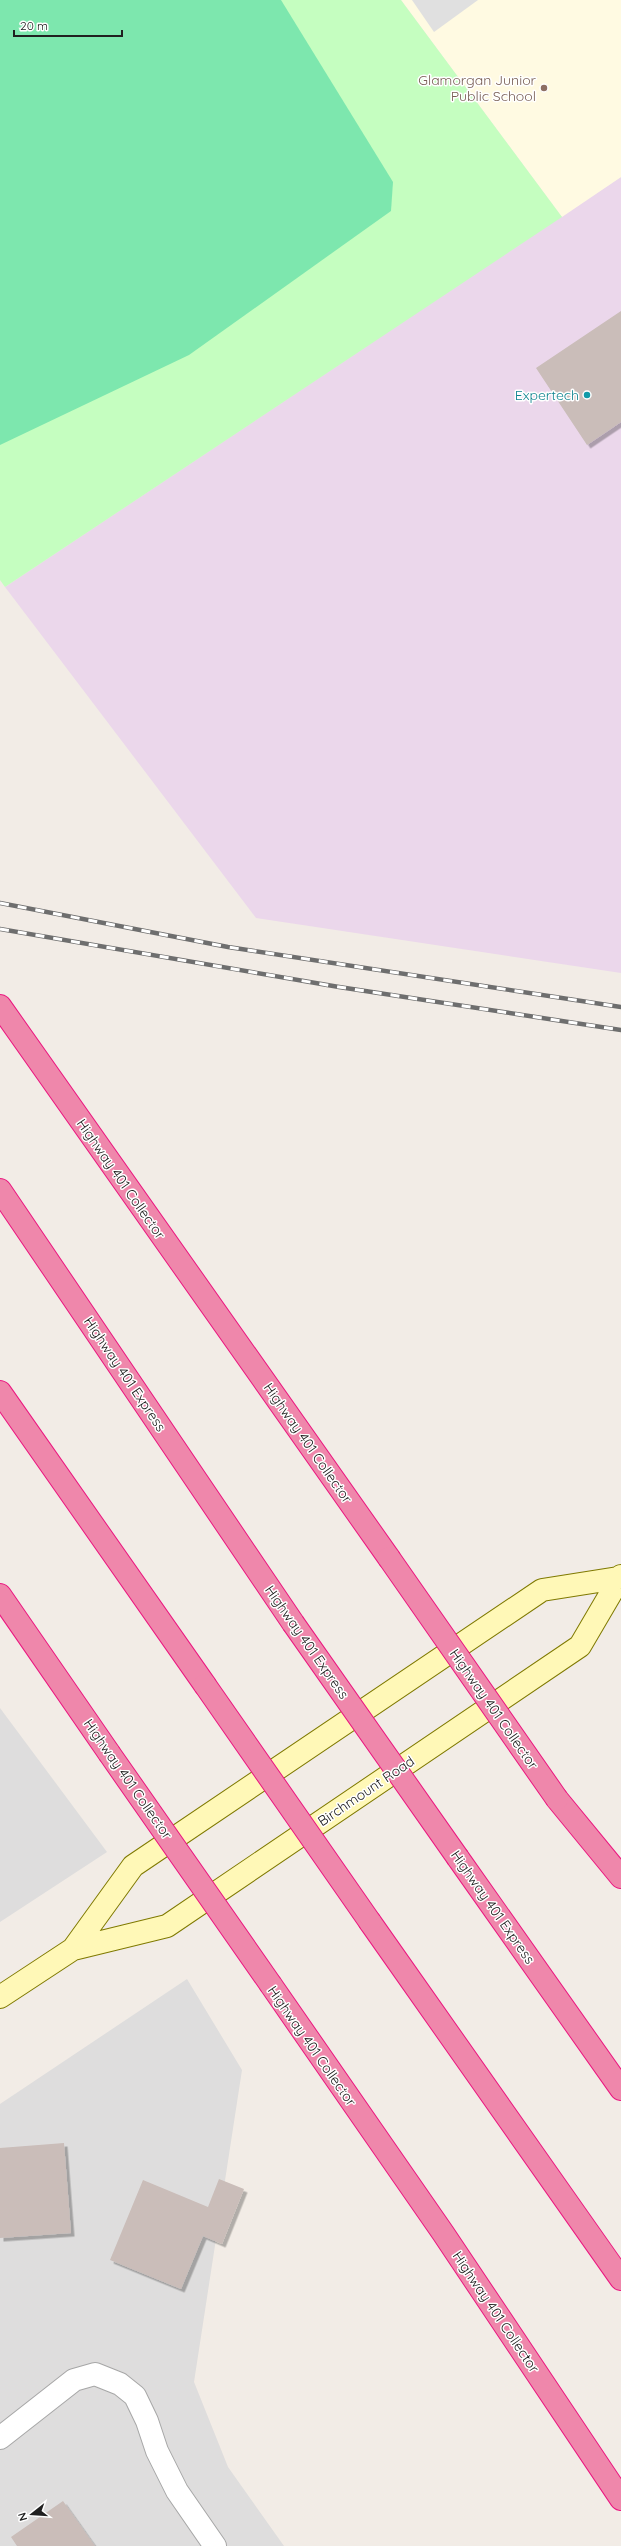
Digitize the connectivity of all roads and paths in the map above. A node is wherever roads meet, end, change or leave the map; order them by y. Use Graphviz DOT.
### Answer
graph roads {
  1 [pos="0,1006"];
  2 [pos="0,1190"];
  3 [pos="0,1392"];
  4 [pos="620,1577"];
  5 [pos="0,1595"];
  6 [pos="621,1877"];
  7 [pos="73,1949"];
  8 [pos="0,1997"];
  9 [pos="621,2089"];
  10 [pos="621,2279"];
  11 [pos="0,2438"];
  12 [pos="621,2499"];
  13 [pos="216,2546"];
  1 -- 6 [label="highway, Highway 401 Collector, bridge"];
  2 -- 9 [label="highway, Highway 401 Express, bridge"];
  3 -- 10 [label="highway, bridge"];
  4 -- 7 [label="main road, Birchmount Road"];
  4 -- 7 [label="main road, Birchmount Road"];
  5 -- 12 [label="highway, Highway 401 Collector, bridge"];
  7 -- 8 [label="main road, Birchmount Road"];
  11 -- 13 [label="street"];
}
